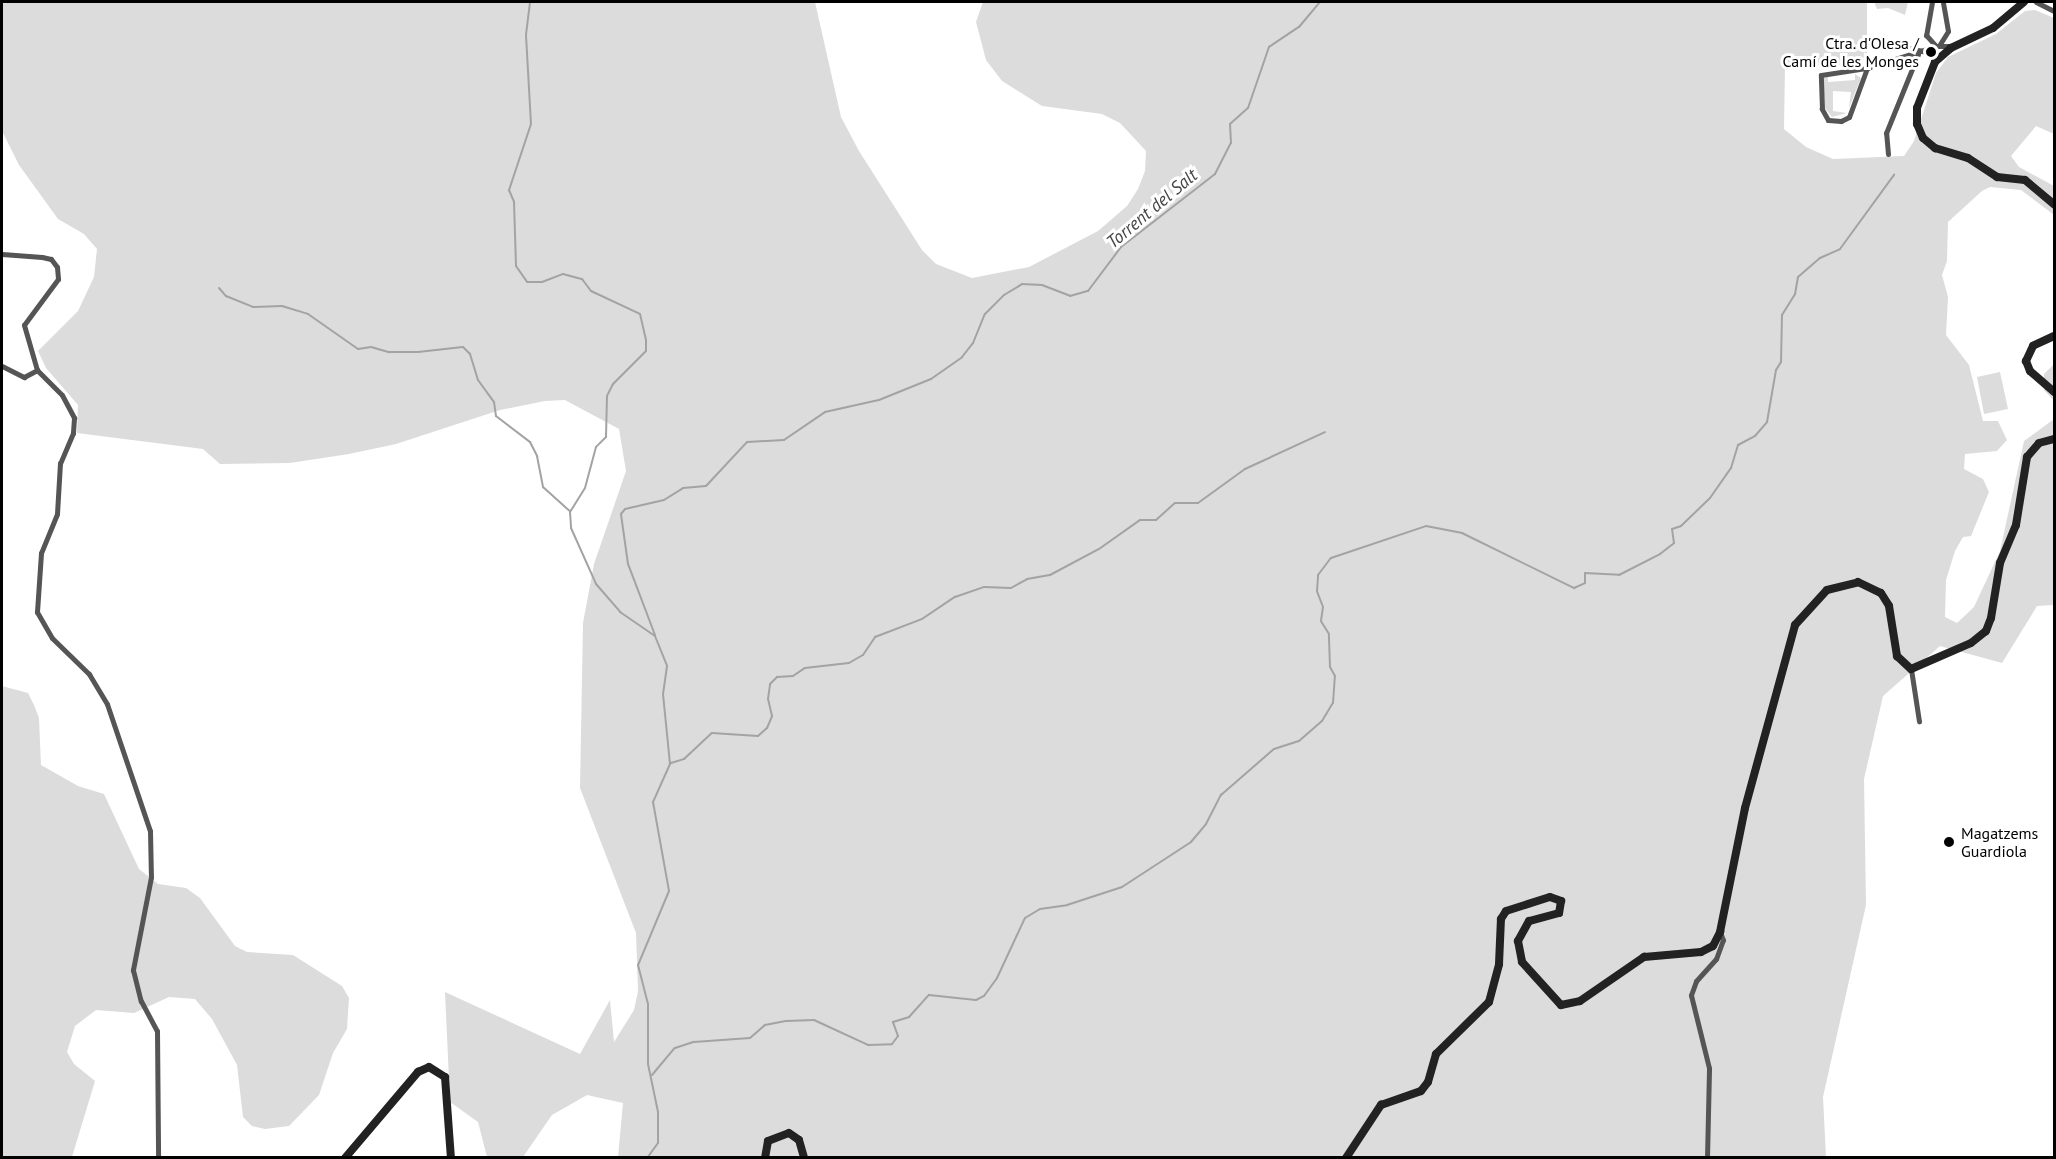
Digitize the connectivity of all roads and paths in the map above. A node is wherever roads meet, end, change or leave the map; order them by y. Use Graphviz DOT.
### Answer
graph roads {
  1 [pos="1932,2"];
  2 [pos="1943,2"];
  3 [pos="2024,2"];
  4 [pos="2036,2"];
  5 [pos="2055,12"];
  6 [pos="1896,45"];
  7 [pos="1936,46"];
  8 [pos="1955,46"];
  9 [pos="1920,53"];
  10 [pos="1867,68"];
  11 [pos="1888,154"];
  12 [pos="2055,204"];
  13 [pos="2,254"];
  14 [pos="2055,336"];
  15 [pos="2,366"];
  16 [pos="37,370"];
  17 [pos="2055,392"];
  18 [pos="2055,439"];
  19 [pos="1911,669"];
  20 [pos="1919,721"];
  21 [pos="1720,933"];
  22 [pos="158,1158"];
  23 [pos="345,1158"];
  24 [pos="451,1158"];
  25 [pos="765,1158"];
  26 [pos="804,1158"];
  27 [pos="1346,1158"];
  28 [pos="1707,1158"];
  1 -- 7 [label="street"];
  2 -- 7 [label="street"];
  3 -- 8 [label="street"];
  4 -- 5 [label="street"];
  6 -- 9 [label="street"];
  7 -- 8 [label="street"];
  7 -- 9 [label="street"];
  8 -- 12 [label="street"];
  9 -- 10 [label="street"];
  9 -- 11 [label="street"];
  10 -- 10 [label="street"];
  13 -- 16 [label="street"];
  14 -- 17 [label="street"];
  15 -- 16 [label="street"];
  16 -- 22 [label="street"];
  18 -- 19 [label="street"];
  19 -- 20 [label="street"];
  19 -- 21 [label="street"];
  21 -- 27 [label="street"];
  21 -- 28 [label="street"];
  23 -- 24 [label="street"];
  25 -- 26 [label="street"];
}
